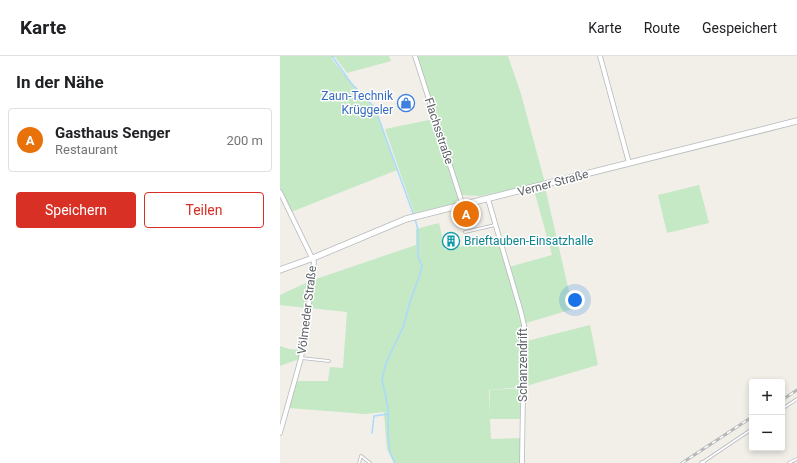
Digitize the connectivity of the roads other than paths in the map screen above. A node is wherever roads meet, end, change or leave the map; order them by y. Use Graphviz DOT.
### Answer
graph roads {
  1 [pos="415,56"];
  2 [pos="600,56"];
  3 [pos="797,121"];
  4 [pos="629,163"];
  5 [pos="280,192"];
  6 [pos="488,199"];
  7 [pos="463,206"];
  8 [pos="496,225"];
  9 [pos="465,232"];
  10 [pos="313,258"];
  11 [pos="280,270"];
  12 [pos="301,358"];
  13 [pos="329,361"];
  14 [pos="797,399"];
  15 [pos="785,407"];
  16 [pos="749,431"];
  17 [pos="280,433"];
  18 [pos="797,459"];
  19 [pos="359,463"];
  20 [pos="370,463"];
  21 [pos="522,463"];
  22 [pos="702,463"];
  23 [pos="789,463"];
  1 -- 7 [label="street, Flachsstraße"];
  2 -- 4 [label="street"];
  3 -- 4 [label="street, Verner Straße"];
  4 -- 6 [label="street, Verner Straße"];
  5 -- 10 [label="street, Völmeder Straße"];
  6 -- 7 [label="street, Verner Straße"];
  6 -- 8 [label="street, Schanzendrift"];
  7 -- 10 [label="street, Verner Straße"];
  8 -- 9 [label="lane"];
  8 -- 21 [label="street, Schanzendrift"];
  10 -- 11 [label="street, Verner Straße"];
  10 -- 12 [label="street, Völmeder Straße"];
  12 -- 13 [label="lane"];
  12 -- 17 [label="street, Völmeder Straße"];
  14 -- 15 [label="lane"];
  16 -- 22 [label="lane"];
  18 -- 23 [label="lane"];
  19 -- 20 [label="lane"];
}
